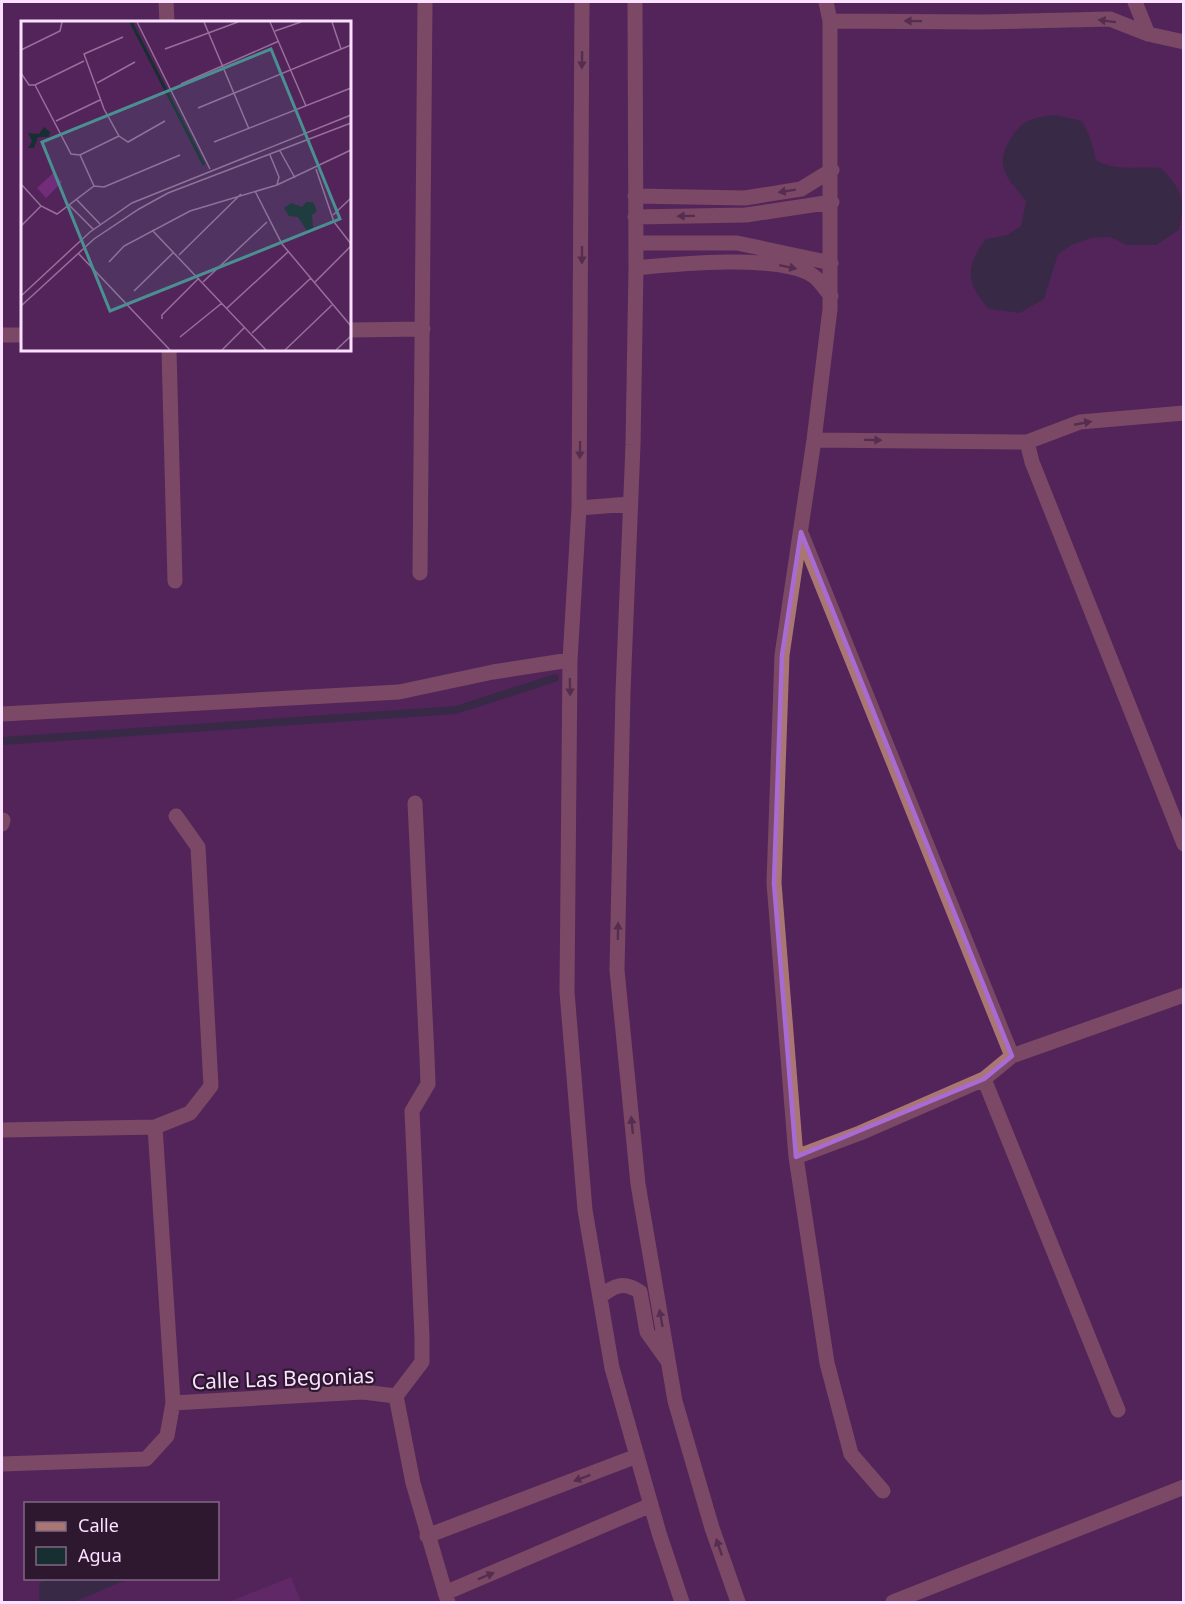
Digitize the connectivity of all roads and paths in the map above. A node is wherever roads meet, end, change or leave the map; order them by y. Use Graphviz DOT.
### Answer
graph roads {
  1 [pos="166,2"];
  2 [pos="425,2"];
  3 [pos="582,2"];
  4 [pos="635,2"];
  5 [pos="826,2"];
  6 [pos="1135,2"];
  7 [pos="167,21"];
  8 [pos="830,21"];
  9 [pos="1148,34"];
  10 [pos="1184,42"];
  11 [pos="832,170"];
  12 [pos="636,196"];
  13 [pos="832,202"];
  14 [pos="635,217"];
  15 [pos="636,243"];
  16 [pos="831,263"];
  17 [pos="636,268"];
  18 [pos="831,296"];
  19 [pos="423,329"];
  20 [pos="351,330"];
  21 [pos="2,335"];
  22 [pos="21,335"];
  23 [pos="169,351"];
  24 [pos="1184,413"];
  25 [pos="814,440"];
  26 [pos="1028,442"];
  27 [pos="630,504"];
  28 [pos="579,508"];
  29 [pos="801,532"];
  30 [pos="420,573"];
  31 [pos="175,581"];
  32 [pos="570,660"];
  33 [pos="2,714"];
  34 [pos="415,803"];
  35 [pos="176,816"];
  36 [pos="1184,844"];
  37 [pos="1184,994"];
  38 [pos="1012,1056"];
  39 [pos="984,1079"];
  40 [pos="2,1116"];
  41 [pos="154,1127"];
  42 [pos="2,1130"];
  43 [pos="796,1157"];
  44 [pos="600,1297"];
  45 [pos="669,1363"];
  46 [pos="396,1396"];
  47 [pos="173,1403"];
  48 [pos="1118,1410"];
  49 [pos="637,1456"];
  50 [pos="2,1464"];
  51 [pos="1184,1487"];
  52 [pos="883,1491"];
  53 [pos="651,1505"];
  54 [pos="427,1536"];
  55 [pos="446,1598"];
  56 [pos="682,1602"];
  57 [pos="738,1602"];
  58 [pos="893,1602"];
  1 -- 7 [label="street"];
  2 -- 19 [label="street"];
  3 -- 28 [label="street, one-way"];
  4 -- 12 [label="street"];
  5 -- 8 [label="street"];
  6 -- 9 [label="street"];
  9 -- 8 [label="street, one-way"];
  8 -- 11 [label="street"];
  9 -- 10 [label="street"];
  11 -- 12 [label="street, one-way"];
  11 -- 13 [label="street"];
  12 -- 14 [label="street"];
  13 -- 14 [label="street, one-way"];
  13 -- 16 [label="street"];
  14 -- 15 [label="street"];
  15 -- 16 [label="street"];
  15 -- 17 [label="street"];
  16 -- 18 [label="street"];
  17 -- 18 [label="street, one-way"];
  17 -- 27 [label="street"];
  18 -- 25 [label="street"];
  19 -- 20 [label="street"];
  19 -- 30 [label="street"];
  21 -- 22 [label="street"];
  23 -- 31 [label="street"];
  26 -- 24 [label="street, one-way"];
  25 -- 26 [label="street, one-way"];
  25 -- 29 [label="street"];
  26 -- 36 [label="street"];
  27 -- 28 [label="street"];
  45 -- 27 [label="street, one-way"];
  28 -- 32 [label="street"];
  29 -- 38 [label="street"];
  29 -- 43 [label="street"];
  32 -- 33 [label="street"];
  32 -- 44 [label="street, one-way"];
  34 -- 46 [label="street"];
  35 -- 41 [label="street"];
  37 -- 38 [label="street"];
  38 -- 39 [label="street"];
  39 -- 43 [label="street"];
  39 -- 48 [label="street"];
  40 -- 42 [label="street"];
  41 -- 42 [label="street"];
  41 -- 47 [label="street"];
  43 -- 52 [label="street"];
  44 -- 45 [label="street"];
  44 -- 49 [label="street"];
  57 -- 45 [label="street, one-way"];
  46 -- 47 [label="street, Calle Las Begonias"];
  46 -- 54 [label="street"];
  47 -- 50 [label="street"];
  49 -- 53 [label="street"];
  49 -- 54 [label="street, one-way"];
  51 -- 58 [label="street"];
  55 -- 53 [label="street, one-way"];
  53 -- 56 [label="street"];
  54 -- 55 [label="street"];
}
